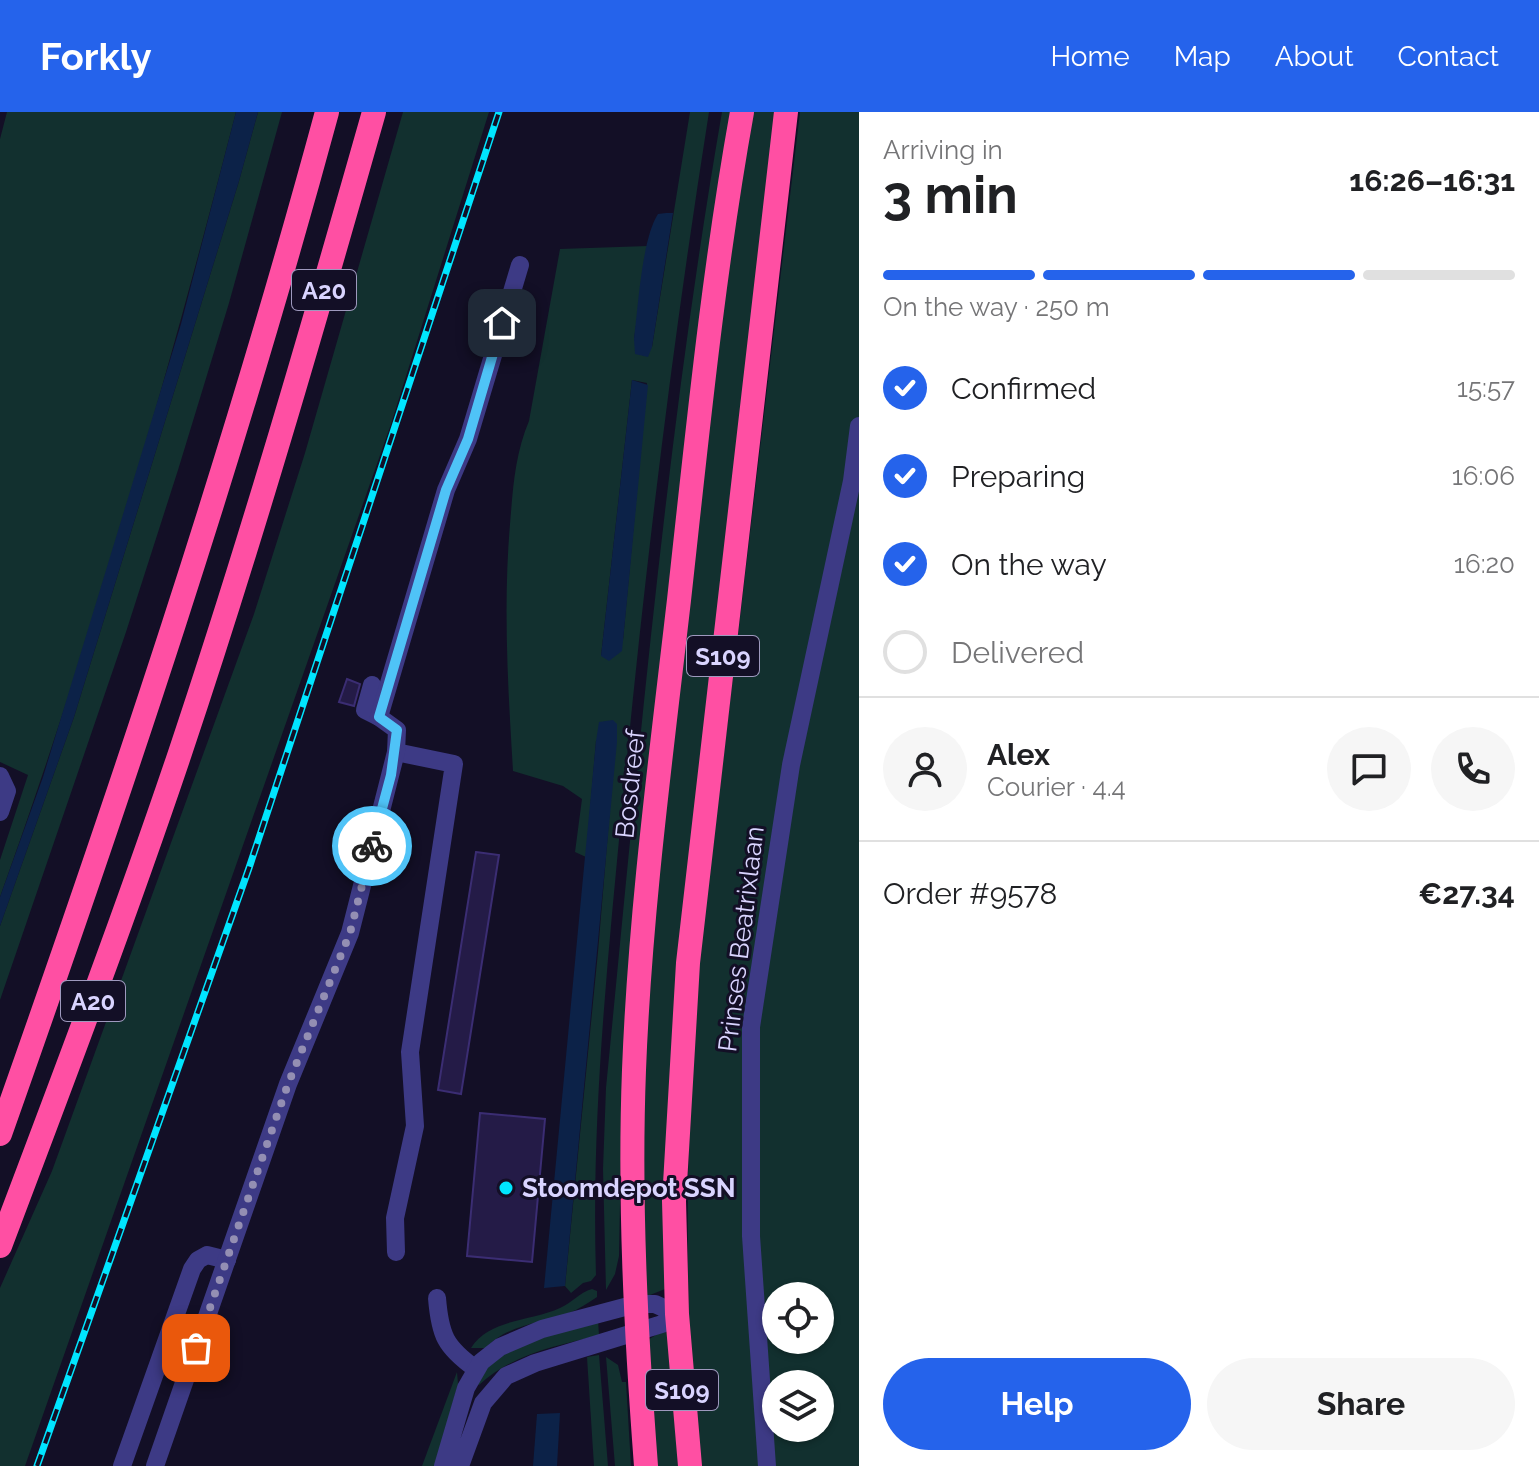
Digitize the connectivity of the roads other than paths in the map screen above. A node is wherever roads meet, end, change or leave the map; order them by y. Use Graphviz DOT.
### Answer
graph roads {
  1 [pos="327,112"];
  2 [pos="374,112"];
  3 [pos="742,112"];
  4 [pos="786,112"];
  5 [pos="520,265"];
  6 [pos="859,426"];
  7 [pos="372,685"];
  8 [pos="379,717"];
  9 [pos="396,752"];
  10 [pos="0,776"];
  11 [pos="0,812"];
  12 [pos="0,1134"];
  13 [pos="0,1246"];
  14 [pos="396,1252"];
  15 [pos="227,1260"];
  16 [pos="437,1298"];
  17 [pos="636,1304"];
  18 [pos="677,1314"];
  19 [pos="637,1333"];
  20 [pos="476,1369"];
  21 [pos="122,1466"];
  22 [pos="155,1466"];
  23 [pos="443,1466"];
  24 [pos="460,1466"];
  25 [pos="646,1466"];
  26 [pos="690,1466"];
  27 [pos="767,1466"];
  1 -- 12 [label="highway, A20"];
  2 -- 13 [label="highway, A20"];
  3 -- 17 [label="highway, Bosdreef / S109"];
  4 -- 18 [label="highway, S109"];
  5 -- 8 [label="street"];
  6 -- 27 [label="street, Prinses Beatrixlaan"];
  7 -- 8 [label="street"];
  8 -- 9 [label="street"];
  9 -- 14 [label="street"];
  9 -- 15 [label="street"];
  10 -- 11 [label="street"];
  15 -- 21 [label="street"];
  15 -- 22 [label="street"];
  16 -- 20 [label="street"];
  17 -- 18 [label="street"];
  17 -- 19 [label="highway, Bosdreef / S109"];
  17 -- 20 [label="street"];
  18 -- 19 [label="street"];
  18 -- 26 [label="highway, S109"];
  19 -- 24 [label="street"];
  19 -- 25 [label="highway, Bosdreef / S109"];
  20 -- 23 [label="street"];
}
